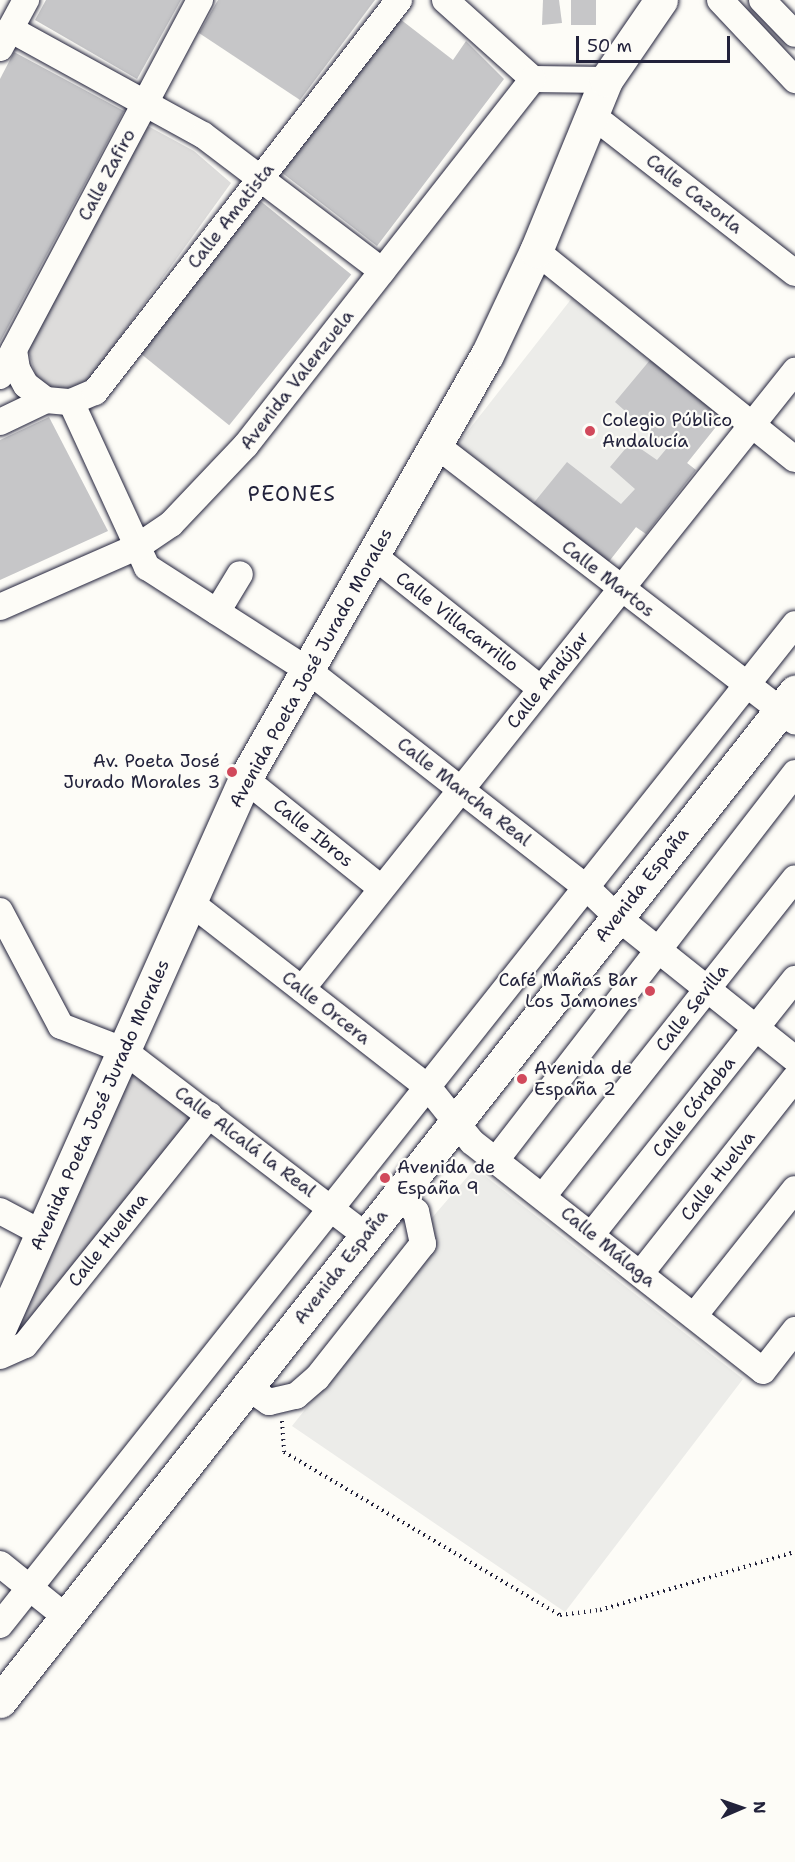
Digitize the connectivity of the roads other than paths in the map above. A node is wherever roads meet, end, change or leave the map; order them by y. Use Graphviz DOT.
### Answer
graph roads {
  1 [pos="26,0"];
  2 [pos="200,0"];
  3 [pos="399,0"];
  4 [pos="445,0"];
  5 [pos="661,0"];
  6 [pos="720,0"];
  7 [pos="761,0"];
  8 [pos="741,10"];
  9 [pos="795,34"];
  10 [pos="5,39"];
  11 [pos="533,79"];
  12 [pos="606,80"];
  13 [pos="795,80"];
  14 [pos="146,101"];
  15 [pos="592,115"];
  16 [pos="261,178"];
  17 [pos="536,251"];
  18 [pos="382,272"];
  19 [pos="795,273"];
  20 [pos="14,350"];
  21 [pos="795,370"];
  22 [pos="0,376"];
  23 [pos="59,401"];
  24 [pos="0,422"];
  25 [pos="752,425"];
  26 [pos="436,445"];
  27 [pos="795,459"];
  28 [pos="137,547"];
  29 [pos="374,556"];
  30 [pos="240,574"];
  31 [pos="621,589"];
  32 [pos="0,607"];
  33 [pos="217,612"];
  34 [pos="795,624"];
  35 [pos="309,671"];
  36 [pos="746,685"];
  37 [pos="541,689"];
  38 [pos="790,708"];
  39 [pos="795,773"];
  40 [pos="246,779"];
  41 [pos="461,790"];
  42 [pos="795,878"];
  43 [pos="381,888"];
  44 [pos="586,888"];
  45 [pos="190,902"];
  46 [pos="0,911"];
  47 [pos="617,917"];
  48 [pos="656,948"];
  49 [pos="795,979"];
  50 [pos="302,989"];
  51 [pos="707,989"];
  52 [pos="756,1028"];
  53 [pos="123,1050"];
  54 [pos="795,1059"];
  55 [pos="795,1078"];
  56 [pos="428,1087"];
  57 [pos="209,1115"];
  58 [pos="457,1120"];
  59 [pos="496,1160"];
  60 [pos="795,1189"];
  61 [pos="398,1195"];
  62 [pos="544,1195"];
  63 [pos="331,1209"];
  64 [pos="0,1211"];
  65 [pos="43,1234"];
  66 [pos="592,1234"];
  67 [pos="366,1236"];
  68 [pos="641,1273"];
  69 [pos="694,1316"];
  70 [pos="0,1327"];
  71 [pos="795,1330"];
  72 [pos="0,1356"];
  73 [pos="247,1387"];
  74 [pos="0,1564"];
  75 [pos="29,1588"];
  76 [pos="66,1617"];
  77 [pos="0,1625"];
  78 [pos="0,1701"];
  1 -- 10 [label="street"];
  2 -- 14 [label="street, Calle Zafiro"];
  3 -- 16 [label="street, Calle Amatista"];
  4 -- 11 [label="street"];
  5 -- 12 [label="main road, Avenida Poeta José Jurado Morales"];
  6 -- 8 [label="street"];
  7 -- 9 [label="street"];
  8 -- 13 [label="street"];
  10 -- 14 [label="street"];
  11 -- 12 [label="street"];
  11 -- 18 [label="street, Avenida Valenzuela"];
  12 -- 15 [label="main road, Avenida Poeta José Jurado Morales"];
  14 -- 16 [label="street"];
  14 -- 20 [label="street, Calle Zafiro"];
  15 -- 17 [label="main road, Avenida Poeta José Jurado Morales"];
  15 -- 19 [label="street, Calle Cazorla"];
  16 -- 18 [label="street"];
  16 -- 23 [label="street, Calle Amatista"];
  17 -- 25 [label="street"];
  17 -- 26 [label="main road, Avenida Poeta José Jurado Morales"];
  18 -- 28 [label="street, Avenida Valenzuela"];
  20 -- 22 [label="street, Calle Zafiro"];
  20 -- 23 [label="street"];
  21 -- 25 [label="street, Calle Andújar"];
  23 -- 24 [label="street, Calle Amatista"];
  23 -- 28 [label="street, Calle Mancha Real"];
  25 -- 27 [label="street"];
  25 -- 31 [label="street, Calle Andújar"];
  26 -- 29 [label="main road, Avenida Poeta José Jurado Morales"];
  26 -- 31 [label="street, Calle Martos"];
  28 -- 32 [label="street, Avenida Valenzuela"];
  28 -- 33 [label="street, Calle Mancha Real"];
  29 -- 35 [label="main road, Avenida Poeta José Jurado Morales"];
  29 -- 37 [label="street, Calle Villacarrillo"];
  30 -- 33 [label="street"];
  31 -- 36 [label="street, Calle Martos"];
  31 -- 37 [label="street, Calle Andújar"];
  33 -- 35 [label="street, Calle Mancha Real"];
  34 -- 36 [label="street"];
  35 -- 40 [label="main road, Avenida Poeta José Jurado Morales"];
  35 -- 41 [label="street, Calle Mancha Real"];
  36 -- 38 [label="street, Calle Martos"];
  36 -- 44 [label="street"];
  37 -- 41 [label="street, Calle Andújar"];
  38 -- 47 [label="main road, Avenida España"];
  39 -- 48 [label="street"];
  40 -- 43 [label="street, Calle Ibros"];
  40 -- 45 [label="main road, Avenida Poeta José Jurado Morales"];
  41 -- 43 [label="street, Calle Andújar"];
  41 -- 44 [label="street, Calle Mancha Real"];
  42 -- 51 [label="street, Calle Sevilla"];
  43 -- 50 [label="street, Calle Andújar"];
  44 -- 47 [label="street, Calle Mancha Real"];
  44 -- 56 [label="street"];
  45 -- 50 [label="street, Calle Orcera"];
  45 -- 53 [label="main road, Avenida Poeta José Jurado Morales"];
  46 -- 53 [label="street, Calle Alcalá la Real"];
  47 -- 48 [label="street, Calle Mancha Real"];
  47 -- 58 [label="main road, Avenida España"];
  48 -- 51 [label="street, Calle Mancha Real"];
  48 -- 59 [label="street"];
  49 -- 52 [label="street, Calle Córdoba"];
  50 -- 56 [label="street, Calle Orcera"];
  51 -- 52 [label="street, Calle Mancha Real"];
  51 -- 62 [label="street, Calle Sevilla"];
  52 -- 54 [label="street, Calle Mancha Real"];
  52 -- 66 [label="street, Calle Córdoba"];
  53 -- 57 [label="street, Calle Alcalá la Real"];
  53 -- 65 [label="main road, Avenida Poeta José Jurado Morales"];
  55 -- 68 [label="street, Calle Huelva"];
  56 -- 58 [label="street, Calle Orcera"];
  56 -- 63 [label="street"];
  57 -- 63 [label="street, Calle Alcalá la Real"];
  57 -- 72 [label="street, Calle Huelma"];
  58 -- 59 [label="street, Calle Málaga"];
  58 -- 61 [label="main road, Avenida España"];
  59 -- 62 [label="street, Calle Málaga"];
  60 -- 69 [label="street"];
  61 -- 67 [label="main road, Avenida España"];
  61 -- 73 [label="street"];
  62 -- 66 [label="street, Calle Málaga"];
  63 -- 67 [label="street, Calle Alcalá la Real"];
  63 -- 75 [label="street"];
  64 -- 65 [label="street"];
  65 -- 70 [label="main road, Avenida Poeta José Jurado Morales"];
  66 -- 68 [label="street, Calle Málaga"];
  67 -- 73 [label="main road, Avenida España"];
  68 -- 69 [label="street, Calle Málaga"];
  69 -- 71 [label="street, Calle Málaga"];
  73 -- 76 [label="main road, Avenida España"];
  74 -- 75 [label="street"];
  75 -- 76 [label="street"];
  75 -- 77 [label="street"];
  76 -- 78 [label="main road, Avenida España"];
}
